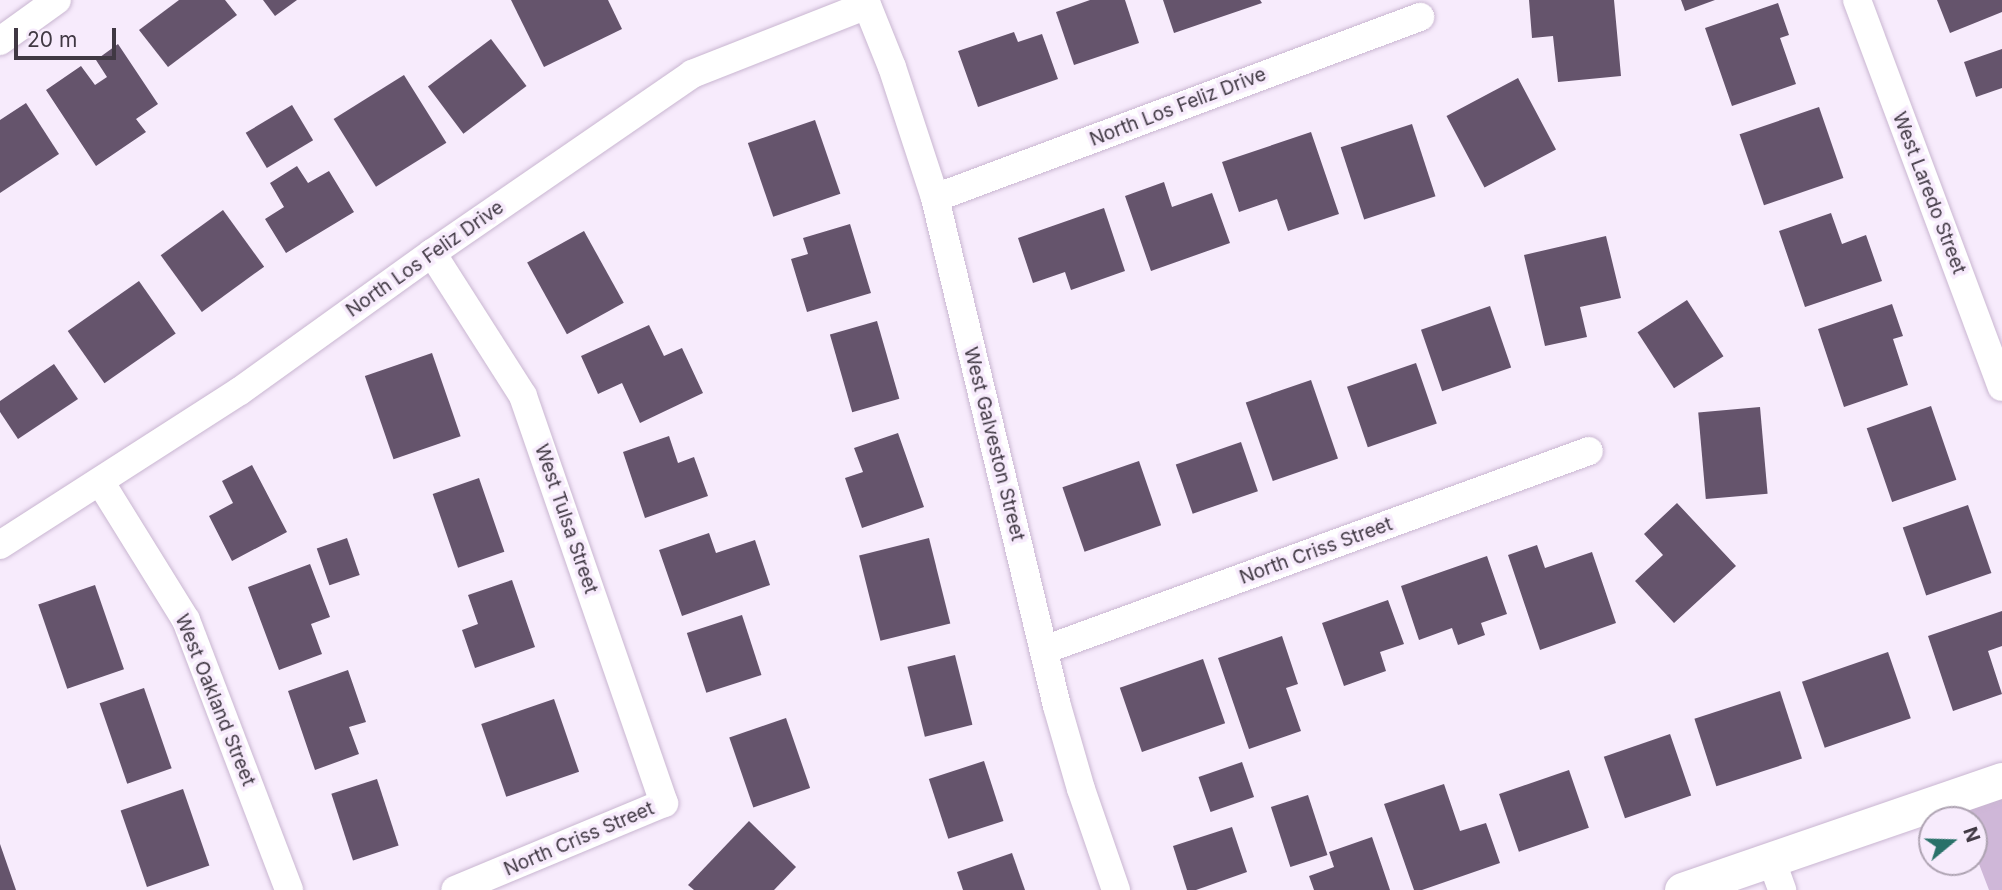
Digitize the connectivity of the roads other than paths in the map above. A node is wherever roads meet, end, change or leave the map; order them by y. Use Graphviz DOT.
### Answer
graph roads {
  1 [pos="57,0"];
  2 [pos="1857,0"];
  3 [pos="866,3"];
  4 [pos="1420,17"];
  5 [pos="1,37"];
  6 [pos="935,198"];
  7 [pos="432,253"];
  8 [pos="2002,387"];
  9 [pos="1589,450"];
  10 [pos="101,483"];
  11 [pos="0,545"];
  12 [pos="1044,650"];
  13 [pos="2002,779"];
  14 [pos="664,803"];
  15 [pos="1777,874"];
  16 [pos="289,890"];
  17 [pos="455,890"];
  18 [pos="1116,890"];
  19 [pos="1682,890"];
  1 -- 5 [label="street"];
  2 -- 8 [label="street, West Laredo Street"];
  3 -- 6 [label="street, West Galveston Street"];
  3 -- 7 [label="street, North Los Feliz Drive"];
  4 -- 6 [label="street, North Los Feliz Drive"];
  6 -- 12 [label="street, West Galveston Street"];
  7 -- 10 [label="street, North Los Feliz Drive"];
  7 -- 14 [label="street, West Tulsa Street"];
  9 -- 12 [label="street, North Criss Street"];
  10 -- 11 [label="street, North Los Feliz Drive"];
  10 -- 16 [label="street, West Oakland Street"];
  12 -- 18 [label="street, West Galveston Street"];
  13 -- 15 [label="street"];
  14 -- 17 [label="street, North Criss Street"];
  15 -- 19 [label="street"];
}
